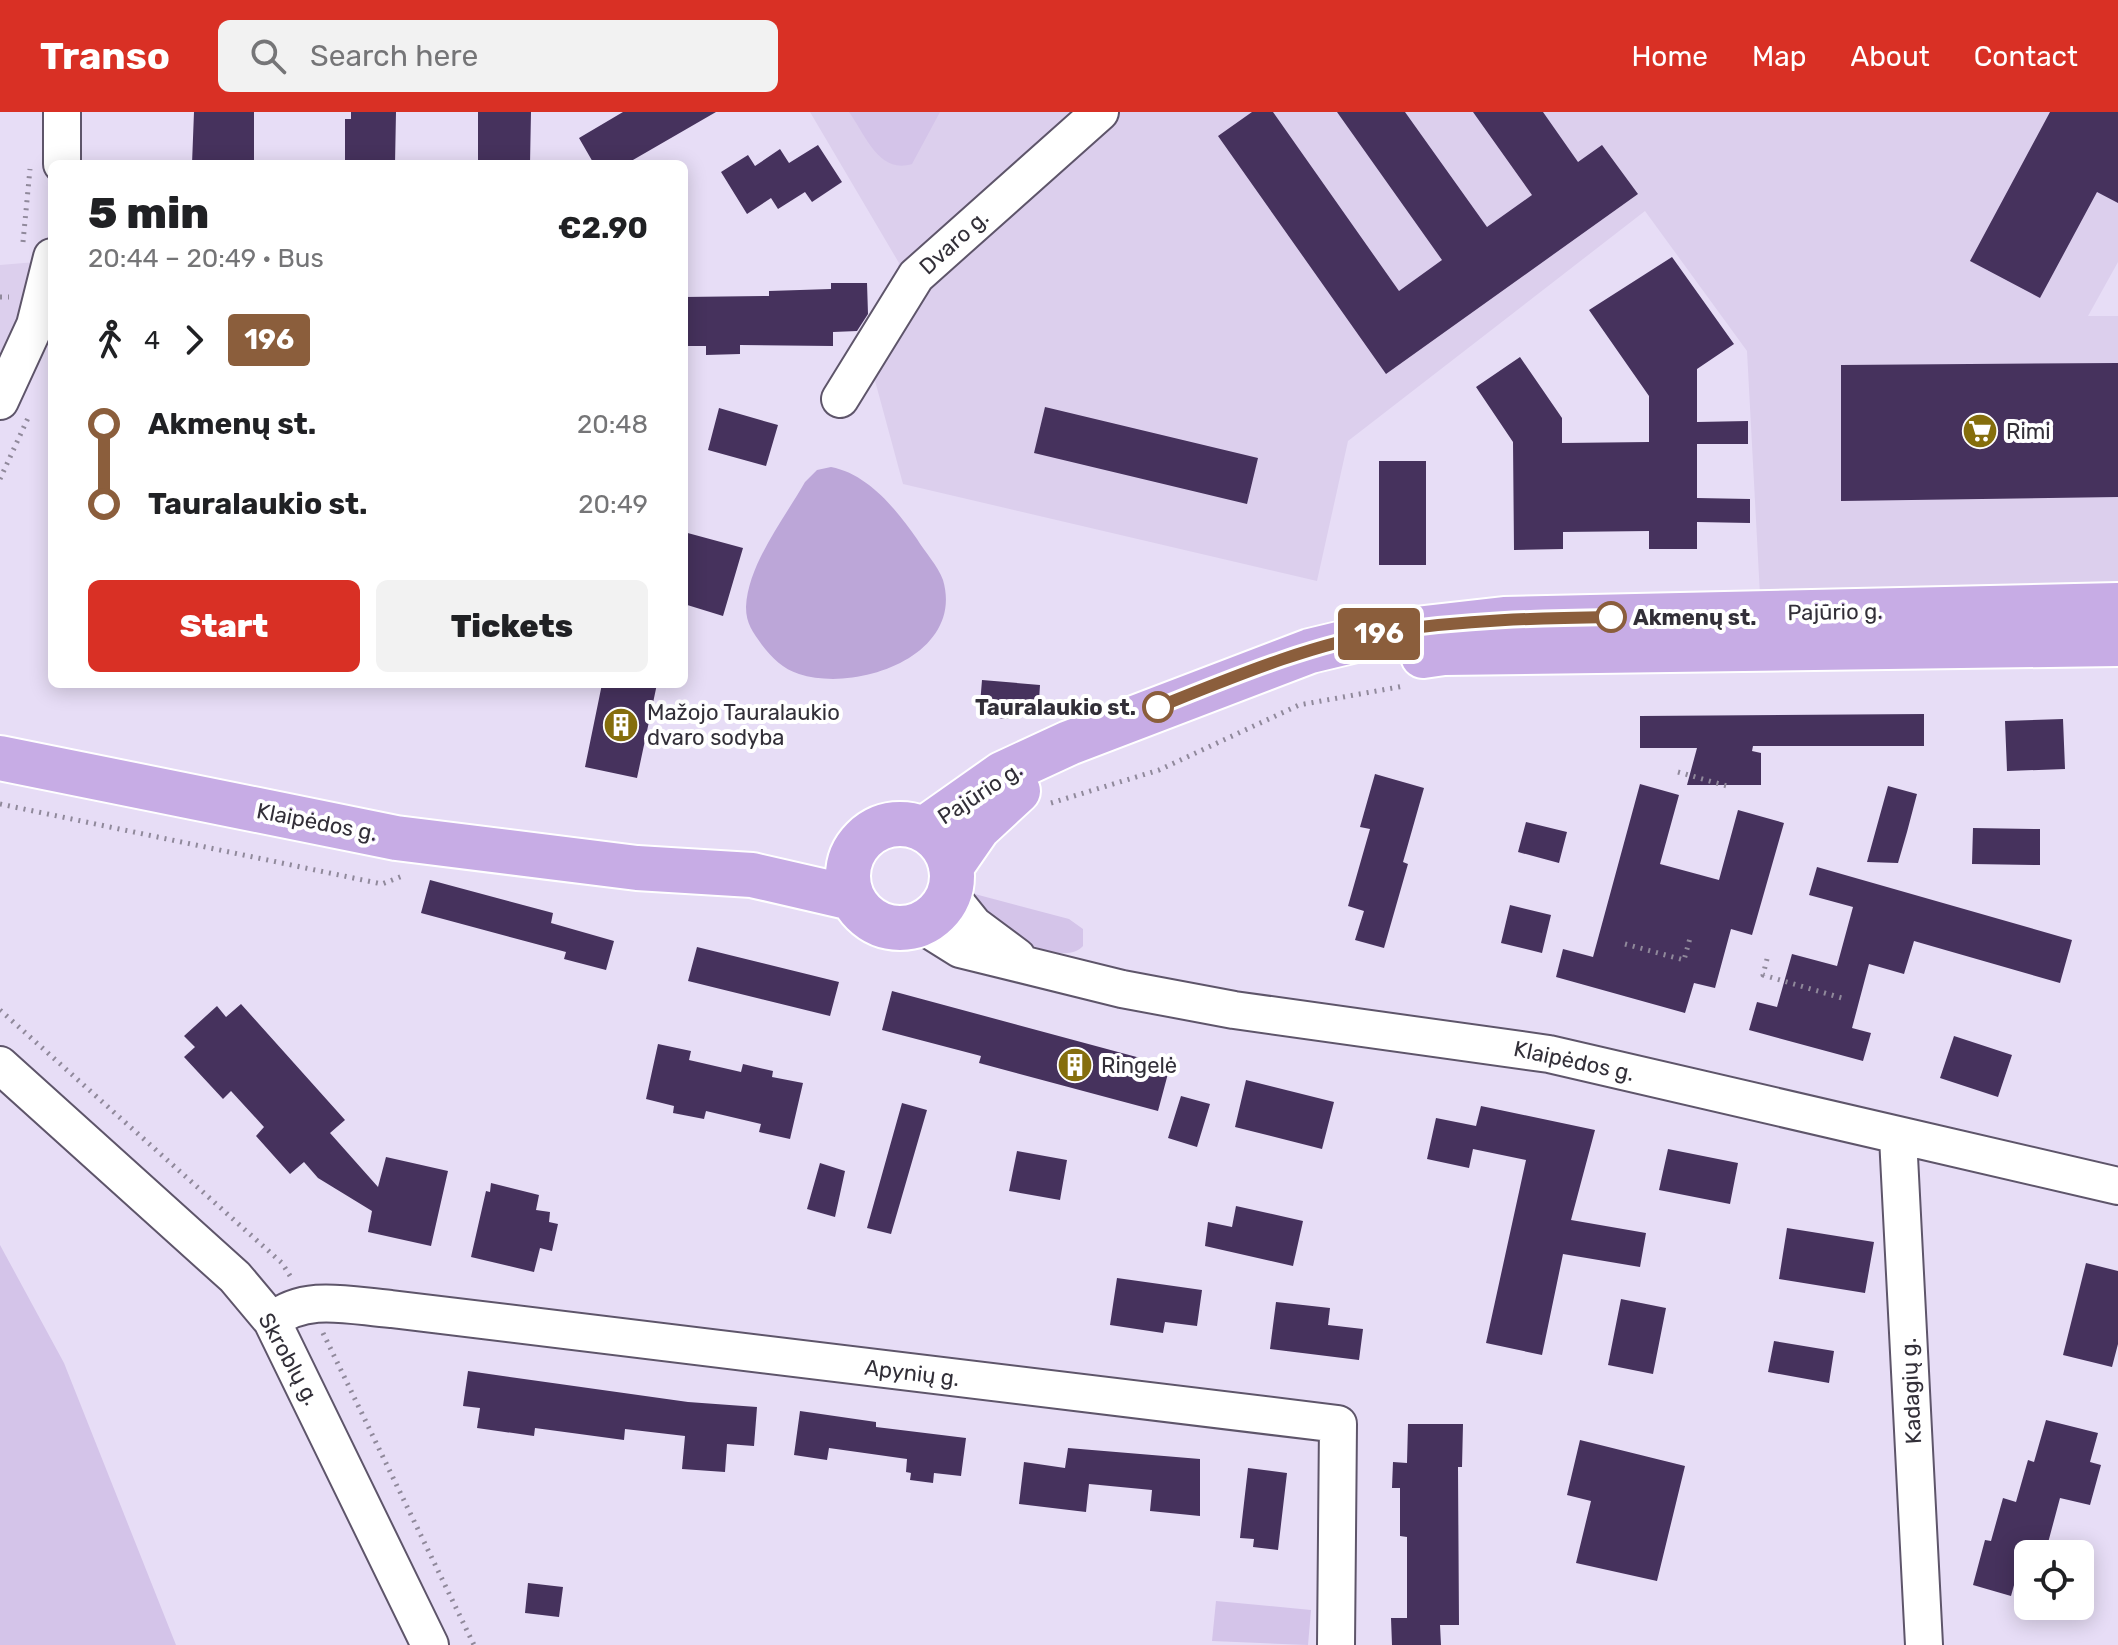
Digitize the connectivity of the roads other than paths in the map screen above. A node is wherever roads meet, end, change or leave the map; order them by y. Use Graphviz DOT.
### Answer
graph roads {
  1 [pos="62,112"];
  2 [pos="1100,112"];
  3 [pos="46,159"];
  4 [pos="37,251"];
  5 [pos="840,399"];
  6 [pos="16,406"];
  7 [pos="2118,605"];
  8 [pos="2118,644"];
  9 [pos="0,758"];
  10 [pos="924,829"];
  11 [pos="855,848"];
  12 [pos="637,868"];
  13 [pos="752,875"];
  14 [pos="940,895"];
  15 [pos="852,898"];
  16 [pos="0,1065"];
  17 [pos="1898,1137"];
  18 [pos="2118,1186"];
  19 [pos="272,1321"];
  20 [pos="430,1645"];
  21 [pos="1336,1645"];
  22 [pos="1924,1645"];
  1 -- 3 [label="street"];
  2 -- 5 [label="street, Dvaro g."];
  4 -- 6 [label="street"];
  7 -- 10 [label="main road, Pajūrio g."];
  8 -- 14 [label="main road, Pajūrio g."];
  9 -- 12 [label="main road, Klaipėdos g."];
  10 -- 11 [label="main road, Pajūrio g."];
  10 -- 14 [label="main road, Pajūrio g."];
  11 -- 13 [label="main road, Pajūrio g."];
  11 -- 15 [label="main road"];
  12 -- 13 [label="main road, Pajūrio g."];
  13 -- 15 [label="main road, Pajūrio g."];
  14 -- 15 [label="main road, Pajūrio g."];
  14 -- 17 [label="street, Klaipėdos g."];
  16 -- 19 [label="street, Skroblų g."];
  17 -- 18 [label="street, Klaipėdos g."];
  17 -- 22 [label="street, Kadagių g."];
  19 -- 20 [label="street, Skroblų g."];
  19 -- 21 [label="street, Apynių g."];
}
